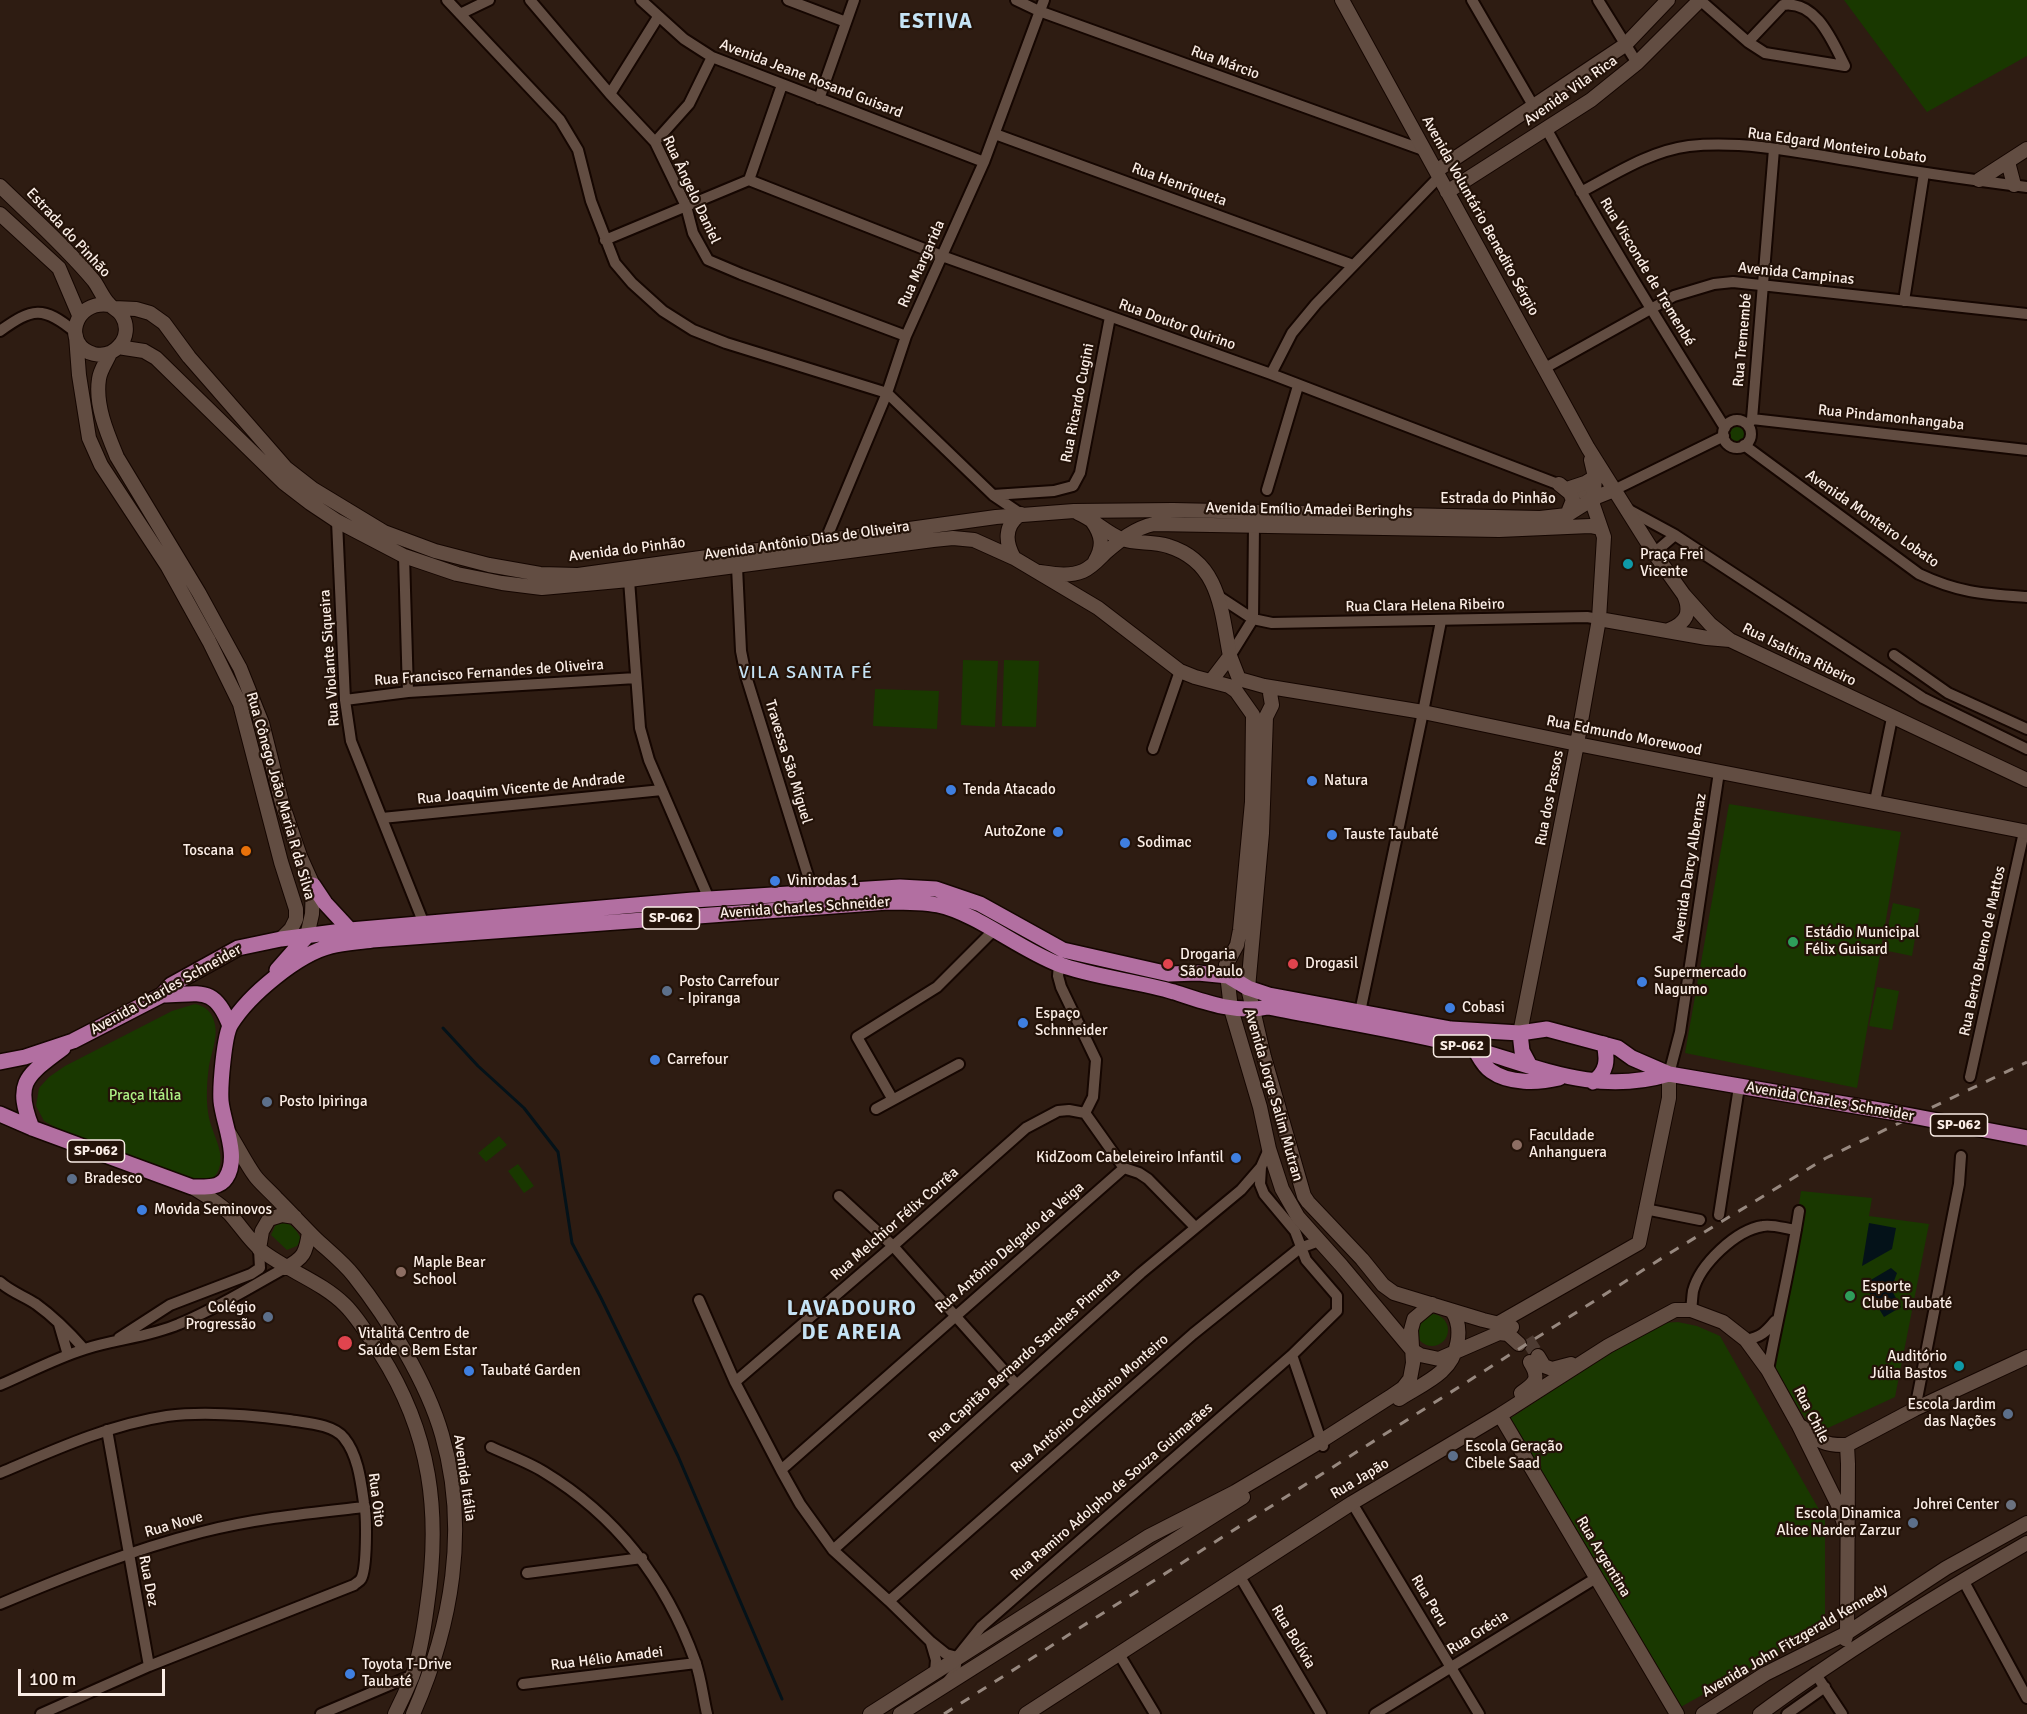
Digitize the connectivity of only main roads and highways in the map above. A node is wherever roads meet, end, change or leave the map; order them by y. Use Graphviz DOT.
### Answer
graph roads {
  1 [pos="313,885"];
  2 [pos="350,930"];
  3 [pos="307,936"];
  4 [pos="1198,973"];
  5 [pos="260,990"];
  6 [pos="162,995"];
  7 [pos="1196,999"];
  8 [pos="230,1026"];
  9 [pos="1520,1032"];
  10 [pos="73,1041"];
  11 [pos="1604,1044"];
  12 [pos="1474,1048"];
  13 [pos="0,1062"];
  14 [pos="1530,1066"];
  15 [pos="1669,1074"];
  16 [pos="1564,1077"];
  17 [pos="1593,1082"];
  18 [pos="0,1114"];
  19 [pos="32,1128"];
  20 [pos="2027,1138"];
  1 -- 2 [label="main road"];
  2 -- 3 [label="main road, Avenida Charles Schneider / SP-062"];
  2 -- 4 [label="main road, Avenida Charles Schneider / SP-062"];
  3 -- 5 [label="main road"];
  3 -- 6 [label="main road, Avenida Charles Schneider / SP-062"];
  4 -- 7 [label="main road"];
  4 -- 9 [label="main road, Avenida Charles Schneider / SP-062"];
  5 -- 7 [label="main road, Avenida Charles Schneider / SP-062"];
  5 -- 8 [label="main road, Avenida Charles Schneider / SP-062"];
  6 -- 8 [label="main road, SP-062"];
  6 -- 10 [label="main road, Avenida Charles Schneider / SP-062"];
  7 -- 12 [label="main road, Avenida Charles Schneider / SP-062"];
  8 -- 19 [label="main road, SP-062"];
  9 -- 11 [label="main road, Avenida Charles Schneider / SP-062"];
  9 -- 14 [label="main road"];
  10 -- 13 [label="main road, Avenida Charles Schneider / SP-062"];
  10 -- 19 [label="main road, SP-062"];
  11 -- 15 [label="main road, Avenida Charles Schneider / SP-062"];
  11 -- 17 [label="main road"];
  12 -- 14 [label="main road, Avenida Charles Schneider / SP-062"];
  12 -- 16 [label="main road, SP-062"];
  14 -- 16 [label="main road, Avenida Charles Schneider / SP-062"];
  15 -- 17 [label="main road, Avenida Charles Schneider / SP-062"];
  15 -- 20 [label="main road, Avenida Charles Schneider / SP-062, bridge"];
  16 -- 17 [label="main road, Avenida Charles Schneider / SP-062"];
  18 -- 19 [label="main road, SP-062"];
}
